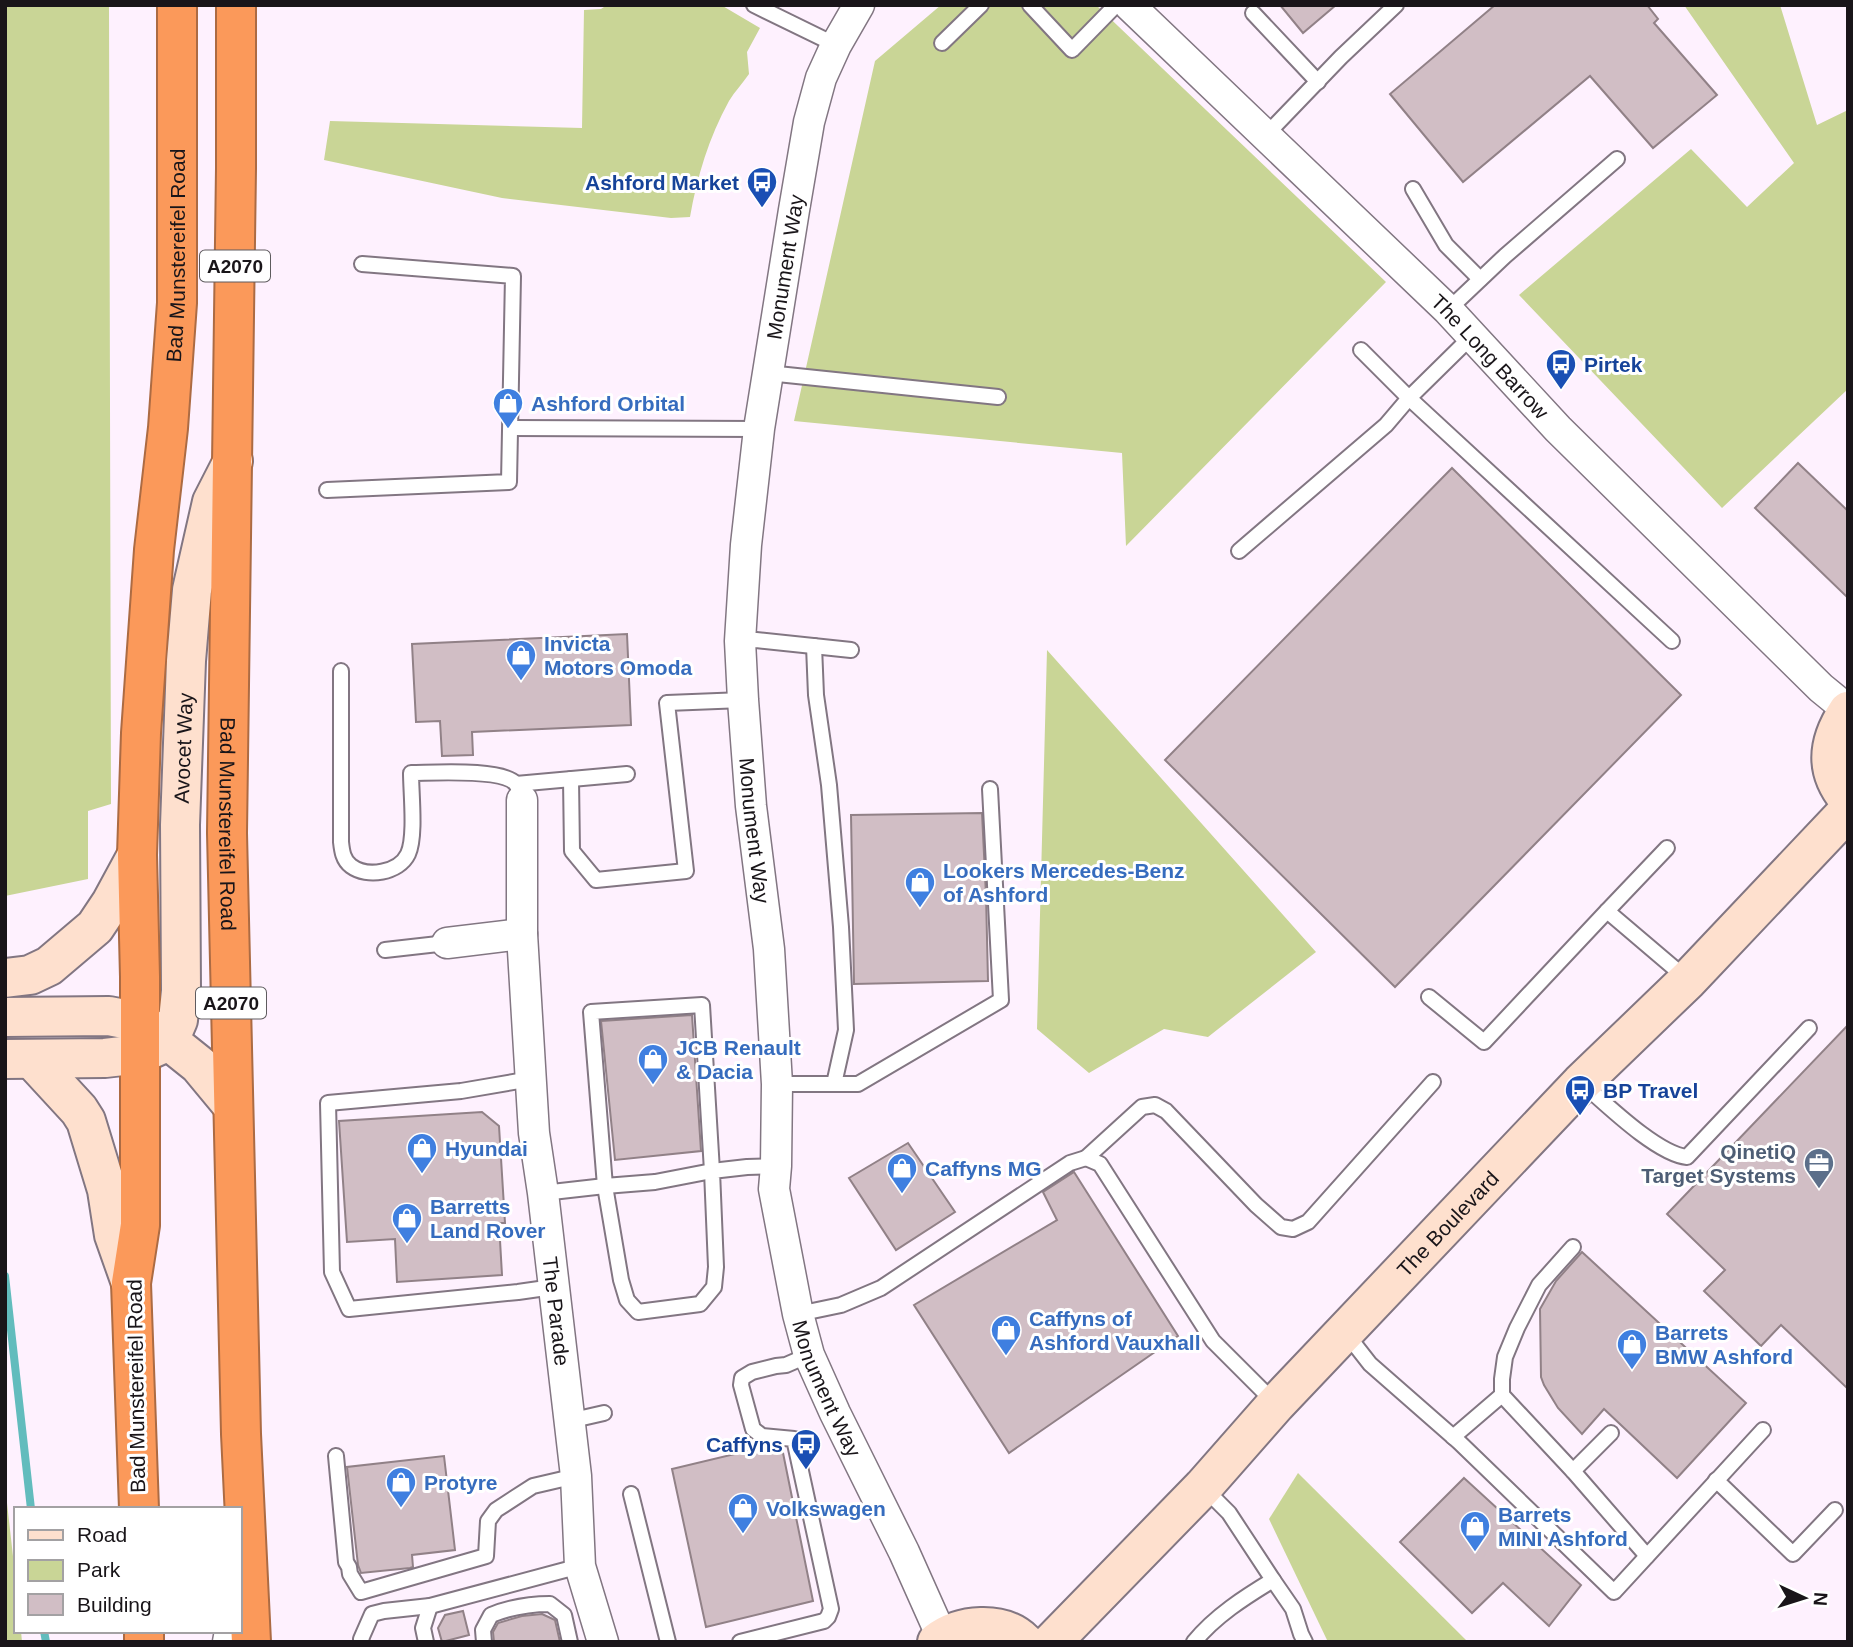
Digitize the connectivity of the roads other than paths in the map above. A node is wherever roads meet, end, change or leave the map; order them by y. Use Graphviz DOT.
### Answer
graph roads {
  1 [pos="177,5"];
  2 [pos="236,5"];
  3 [pos="754,5"];
  4 [pos="859,5"];
  5 [pos="981,5"];
  6 [pos="1030,5"];
  7 [pos="1116,5"];
  8 [pos="1129,5"];
  9 [pos="1396,5"];
  10 [pos="1253,13"];
  11 [pos="942,43"];
  12 [pos="836,45"];
  13 [pos="1318,82"];
  14 [pos="1266,135"];
  15 [pos="1617,159"];
  16 [pos="1413,190"];
  17 [pos="362,264"];
  18 [pos="1480,279"];
  19 [pos="1448,310"];
  20 [pos="1471,337"];
  21 [pos="1361,350"];
  22 [pos="768,373"];
  23 [pos="998,397"];
  24 [pos="1409,398"];
  25 [pos="511,428"];
  26 [pos="759,429"];
  27 [pos="233,461"];
  28 [pos="327,490"];
  29 [pos="1239,551"];
  30 [pos="740,641"];
  31 [pos="1672,641"];
  32 [pos="814,646"];
  33 [pos="851,650"];
  34 [pos="341,671"];
  35 [pos="743,700"];
  36 [pos="1848,710"];
  37 [pos="627,774"];
  38 [pos="570,779"];
  39 [pos="990,789"];
  40 [pos="519,792"];
  41 [pos="1848,799"];
  42 [pos="1848,811"];
  43 [pos="1667,848"];
  44 [pos="137,855"];
  45 [pos="1607,911"];
  46 [pos="522,934"];
  47 [pos="447,943"];
  48 [pos="385,950"];
  49 [pos="5,978"];
  50 [pos="1688,980"];
  51 [pos="1429,997"];
  52 [pos="5,1017"];
  53 [pos="1809,1028"];
  54 [pos="150,1039"];
  55 [pos="19,1059"];
  56 [pos="531,1079"];
  57 [pos="1433,1082"];
  58 [pos="1581,1083"];
  59 [pos="776,1084"];
  60 [pos="834,1084"];
  61 [pos="233,1106"];
  62 [pos="1086,1158"];
  63 [pos="776,1166"];
  64 [pos="712,1171"];
  65 [pos="605,1186"];
  66 [pos="543,1193"];
  67 [pos="1573,1247"];
  68 [pos="131,1283"];
  69 [pos="553,1287"];
  70 [pos="798,1314"];
  71 [pos="1345,1331"];
  72 [pos="809,1355"];
  73 [pos="1502,1395"];
  74 [pos="1276,1404"];
  75 [pos="604,1413"];
  76 [pos="569,1421"];
  77 [pos="1763,1430"];
  78 [pos="1611,1433"];
  79 [pos="1453,1437"];
  80 [pos="336,1456"];
  81 [pos="1573,1471"];
  82 [pos="576,1476"];
  83 [pos="1716,1480"];
  84 [pos="1203,1487"];
  85 [pos="631,1494"];
  86 [pos="139,1507"];
  87 [pos="242,1507"];
  88 [pos="1835,1510"];
  89 [pos="242,1528"];
  90 [pos="1647,1556"];
  91 [pos="580,1566"];
  92 [pos="1273,1580"];
  93 [pos="430,1606"];
  94 [pos="243,1621"];
  95 [pos="482,1638"];
  96 [pos="940,1639"];
  97 [pos="1299,1639"];
  98 [pos="362,1642"];
  99 [pos="426,1642"];
  100 [pos="570,1642"];
  101 [pos="603,1642"];
  102 [pos="668,1642"];
  103 [pos="740,1642"];
  104 [pos="1024,1642"];
  105 [pos="1052,1642"];
  106 [pos="1194,1642"];
  1 -- 44 [label="highway, Bad Munstereifel Road / A2070"];
  2 -- 27 [label="highway, Bad Munstereifel Road / A2070"];
  3 -- 12 [label="lane"];
  4 -- 12 [label="street, Monument Way"];
  5 -- 11 [label="lane"];
  6 -- 7 [label="lane"];
  8 -- 14 [label="street, The Long Barrow"];
  9 -- 13 [label="lane"];
  10 -- 13 [label="lane"];
  12 -- 22 [label="street, Monument Way"];
  13 -- 14 [label="lane"];
  14 -- 19 [label="street, The Long Barrow"];
  15 -- 18 [label="lane"];
  16 -- 18 [label="lane"];
  17 -- 25 [label="lane"];
  18 -- 19 [label="lane"];
  19 -- 20 [label="street, The Long Barrow"];
  20 -- 24 [label="lane"];
  20 -- 36 [label="street, The Long Barrow"];
  21 -- 24 [label="lane"];
  22 -- 23 [label="lane"];
  22 -- 26 [label="street, Monument Way"];
  24 -- 29 [label="lane"];
  24 -- 31 [label="lane"];
  25 -- 26 [label="lane"];
  25 -- 28 [label="lane"];
  26 -- 30 [label="street, Monument Way"];
  27 -- 54 [label="street, Avocet Way"];
  27 -- 61 [label="highway, Bad Munstereifel Road / A2070"];
  30 -- 32 [label="lane"];
  30 -- 35 [label="street, Monument Way"];
  32 -- 33 [label="lane"];
  32 -- 60 [label="lane"];
  34 -- 40 [label="lane"];
  35 -- 38 [label="lane"];
  35 -- 59 [label="street, Monument Way"];
  36 -- 41 [label="street"];
  37 -- 38 [label="lane"];
  38 -- 40 [label="lane"];
  39 -- 60 [label="lane"];
  40 -- 46 [label="street, The Parade"];
  42 -- 50 [label="street, The Boulevard"];
  43 -- 45 [label="lane"];
  44 -- 49 [label="street"];
  44 -- 54 [label="highway, Bad Munstereifel Road / A2070"];
  45 -- 50 [label="lane"];
  45 -- 51 [label="lane"];
  46 -- 47 [label="street"];
  46 -- 56 [label="street, The Parade"];
  47 -- 48 [label="lane"];
  50 -- 58 [label="street, The Boulevard"];
  52 -- 54 [label="street"];
  53 -- 58 [label="lane"];
  54 -- 55 [label="street"];
  54 -- 61 [label="street"];
  54 -- 68 [label="highway, Bad Munstereifel Road / A2070"];
  55 -- 68 [label="street"];
  56 -- 66 [label="street, The Parade"];
  56 -- 69 [label="lane"];
  57 -- 62 [label="lane"];
  58 -- 71 [label="street, The Boulevard"];
  59 -- 60 [label="lane"];
  59 -- 63 [label="street, Monument Way"];
  61 -- 87 [label="highway, Bad Munstereifel Road / A2070"];
  62 -- 70 [label="lane"];
  62 -- 74 [label="lane"];
  63 -- 64 [label="lane"];
  63 -- 70 [label="street, Monument Way"];
  64 -- 65 [label="lane"];
  64 -- 65 [label="lane"];
  64 -- 65 [label="lane"];
  65 -- 66 [label="lane"];
  66 -- 69 [label="street, The Parade"];
  67 -- 73 [label="lane"];
  68 -- 86 [label="highway, Bad Munstereifel Road / A2070"];
  69 -- 76 [label="street, The Parade"];
  70 -- 72 [label="street, Monument Way"];
  71 -- 74 [label="street, The Boulevard"];
  71 -- 79 [label="lane"];
  72 -- 96 [label="street, Monument Way"];
  72 -- 103 [label="lane"];
  73 -- 79 [label="lane"];
  73 -- 81 [label="lane"];
  74 -- 84 [label="street, The Boulevard"];
  75 -- 76 [label="lane"];
  76 -- 82 [label="street, The Parade"];
  77 -- 83 [label="lane"];
  78 -- 81 [label="lane"];
  79 -- 90 [label="lane"];
  80 -- 82 [label="lane"];
  81 -- 90 [label="lane"];
  82 -- 91 [label="street, The Parade"];
  83 -- 88 [label="lane"];
  83 -- 90 [label="lane"];
  84 -- 92 [label="lane"];
  84 -- 105 [label="street, The Boulevard"];
  85 -- 102 [label="lane"];
  89 -- 94 [label="highway, Bad Munstereifel Road / A2070"];
  91 -- 93 [label="lane"];
  91 -- 101 [label="street, The Parade"];
  92 -- 97 [label="lane"];
  92 -- 106 [label="lane"];
  93 -- 98 [label="lane"];
  93 -- 99 [label="lane"];
  95 -- 100 [label="lane"];
  96 -- 104 [label="street"];
}
